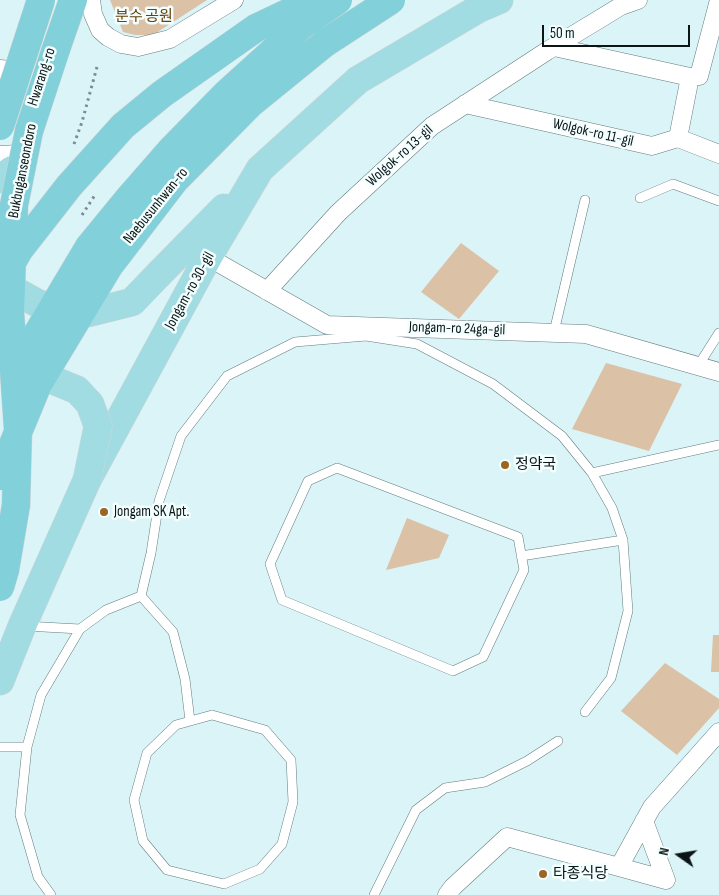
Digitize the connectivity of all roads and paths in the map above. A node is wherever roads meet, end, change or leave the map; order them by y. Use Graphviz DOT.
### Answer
graph roads {
  1 [pos="41,0"];
  2 [pos="67,0"];
  3 [pos="73,0"];
  4 [pos="79,0"];
  5 [pos="90,0"];
  6 [pos="234,0"];
  7 [pos="315,0"];
  8 [pos="338,0"];
  9 [pos="391,0"];
  10 [pos="499,0"];
  11 [pos="638,0"];
  12 [pos="719,0"];
  13 [pos="554,47"];
  14 [pos="0,68"];
  15 [pos="43,73"];
  16 [pos="690,77"];
  17 [pos="465,104"];
  18 [pos="0,126"];
  19 [pos="678,138"];
  20 [pos="719,154"];
  21 [pos="12,164"];
  22 [pos="260,169"];
  23 [pos="640,198"];
  24 [pos="585,200"];
  25 [pos="719,201"];
  26 [pos="0,211"];
  27 [pos="0,226"];
  28 [pos="208,257"];
  29 [pos="0,276"];
  30 [pos="0,282"];
  31 [pos="267,291"];
  32 [pos="554,332"];
  33 [pos="719,333"];
  34 [pos="0,356"];
  35 [pos="698,366"];
  36 [pos="719,372"];
  37 [pos="0,416"];
  38 [pos="719,445"];
  39 [pos="592,473"];
  40 [pos="0,476"];
  41 [pos="87,480"];
  42 [pos="623,540"];
  43 [pos="522,556"];
  44 [pos="0,587"];
  45 [pos="141,596"];
  46 [pos="22,626"];
  47 [pos="80,629"];
  48 [pos="0,681"];
  49 [pos="585,712"];
  50 [pos="190,721"];
  51 [pos="719,732"];
  52 [pos="558,741"];
  53 [pos="0,747"];
  54 [pos="27,748"];
  55 [pos="644,821"];
  56 [pos="619,868"];
  57 [pos="51,895"];
  58 [pos="374,895"];
  59 [pos="447,895"];
  1 -- 18 [label="highway, Bukbuganseondoro, bridge"];
  2 -- 15 [label="main road, Hwarang-ro"];
  3 -- 44 [label="highway, Bukbuganseondoro, bridge"];
  4 -- 21 [label="main road"];
  5 -- 6 [label="street"];
  7 -- 30 [label="highway, bridge"];
  8 -- 37 [label="highway, Naebusunhwan-ro, bridge"];
  9 -- 40 [label="highway, Naebusunhwan-ro, bridge"];
  10 -- 22 [label="main road, Jongam-ro 30-gil"];
  11 -- 13 [label="street, Wolgok-ro 13-gil"];
  12 -- 16 [label="street"];
  13 -- 16 [label="street"];
  13 -- 17 [label="street, Wolgok-ro 13-gil"];
  14 -- 15 [label="street"];
  15 -- 21 [label="main road, Hwarang-ro"];
  16 -- 19 [label="street"];
  17 -- 19 [label="street, Wolgok-ro 11-gil"];
  17 -- 31 [label="street, Wolgok-ro 13-gil"];
  19 -- 20 [label="street"];
  21 -- 26 [label="main road, Hwarang-ro"];
  21 -- 27 [label="main road"];
  21 -- 29 [label="main road"];
  22 -- 28 [label="main road, Jongam-ro 30-gil"];
  22 -- 29 [label="main road, bridge"];
  23 -- 25 [label="lane"];
  24 -- 32 [label="lane"];
  28 -- 31 [label="street, Jongam-ro 24ga-gil"];
  28 -- 41 [label="main road, Jongam-ro 30-gil"];
  31 -- 32 [label="street, Jongam-ro 24ga-gil"];
  32 -- 35 [label="street, Jongam-ro 24ga-gil"];
  33 -- 35 [label="lane"];
  34 -- 41 [label="main road, bridge"];
  35 -- 36 [label="street, Jongam-ro 24ga-gil"];
  38 -- 39 [label="lane"];
  39 -- 42 [label="lane"];
  39 -- 45 [label="lane"];
  41 -- 46 [label="main road, Jongam-ro 30-gil"];
  42 -- 43 [label="lane"];
  42 -- 49 [label="lane"];
  43 -- 43 [label="lane"];
  45 -- 47 [label="lane"];
  45 -- 50 [label="lane"];
  46 -- 47 [label="lane"];
  46 -- 48 [label="main road, Jongam-ro 30-gil"];
  47 -- 54 [label="lane"];
  50 -- 50 [label="lane"];
  51 -- 55 [label="street"];
  52 -- 58 [label="lane"];
  53 -- 54 [label="lane"];
  54 -- 57 [label="lane"];
  55 -- 56 [label="street"];
  55 -- 56 [label="street"];
  56 -- 59 [label="street"];
}
